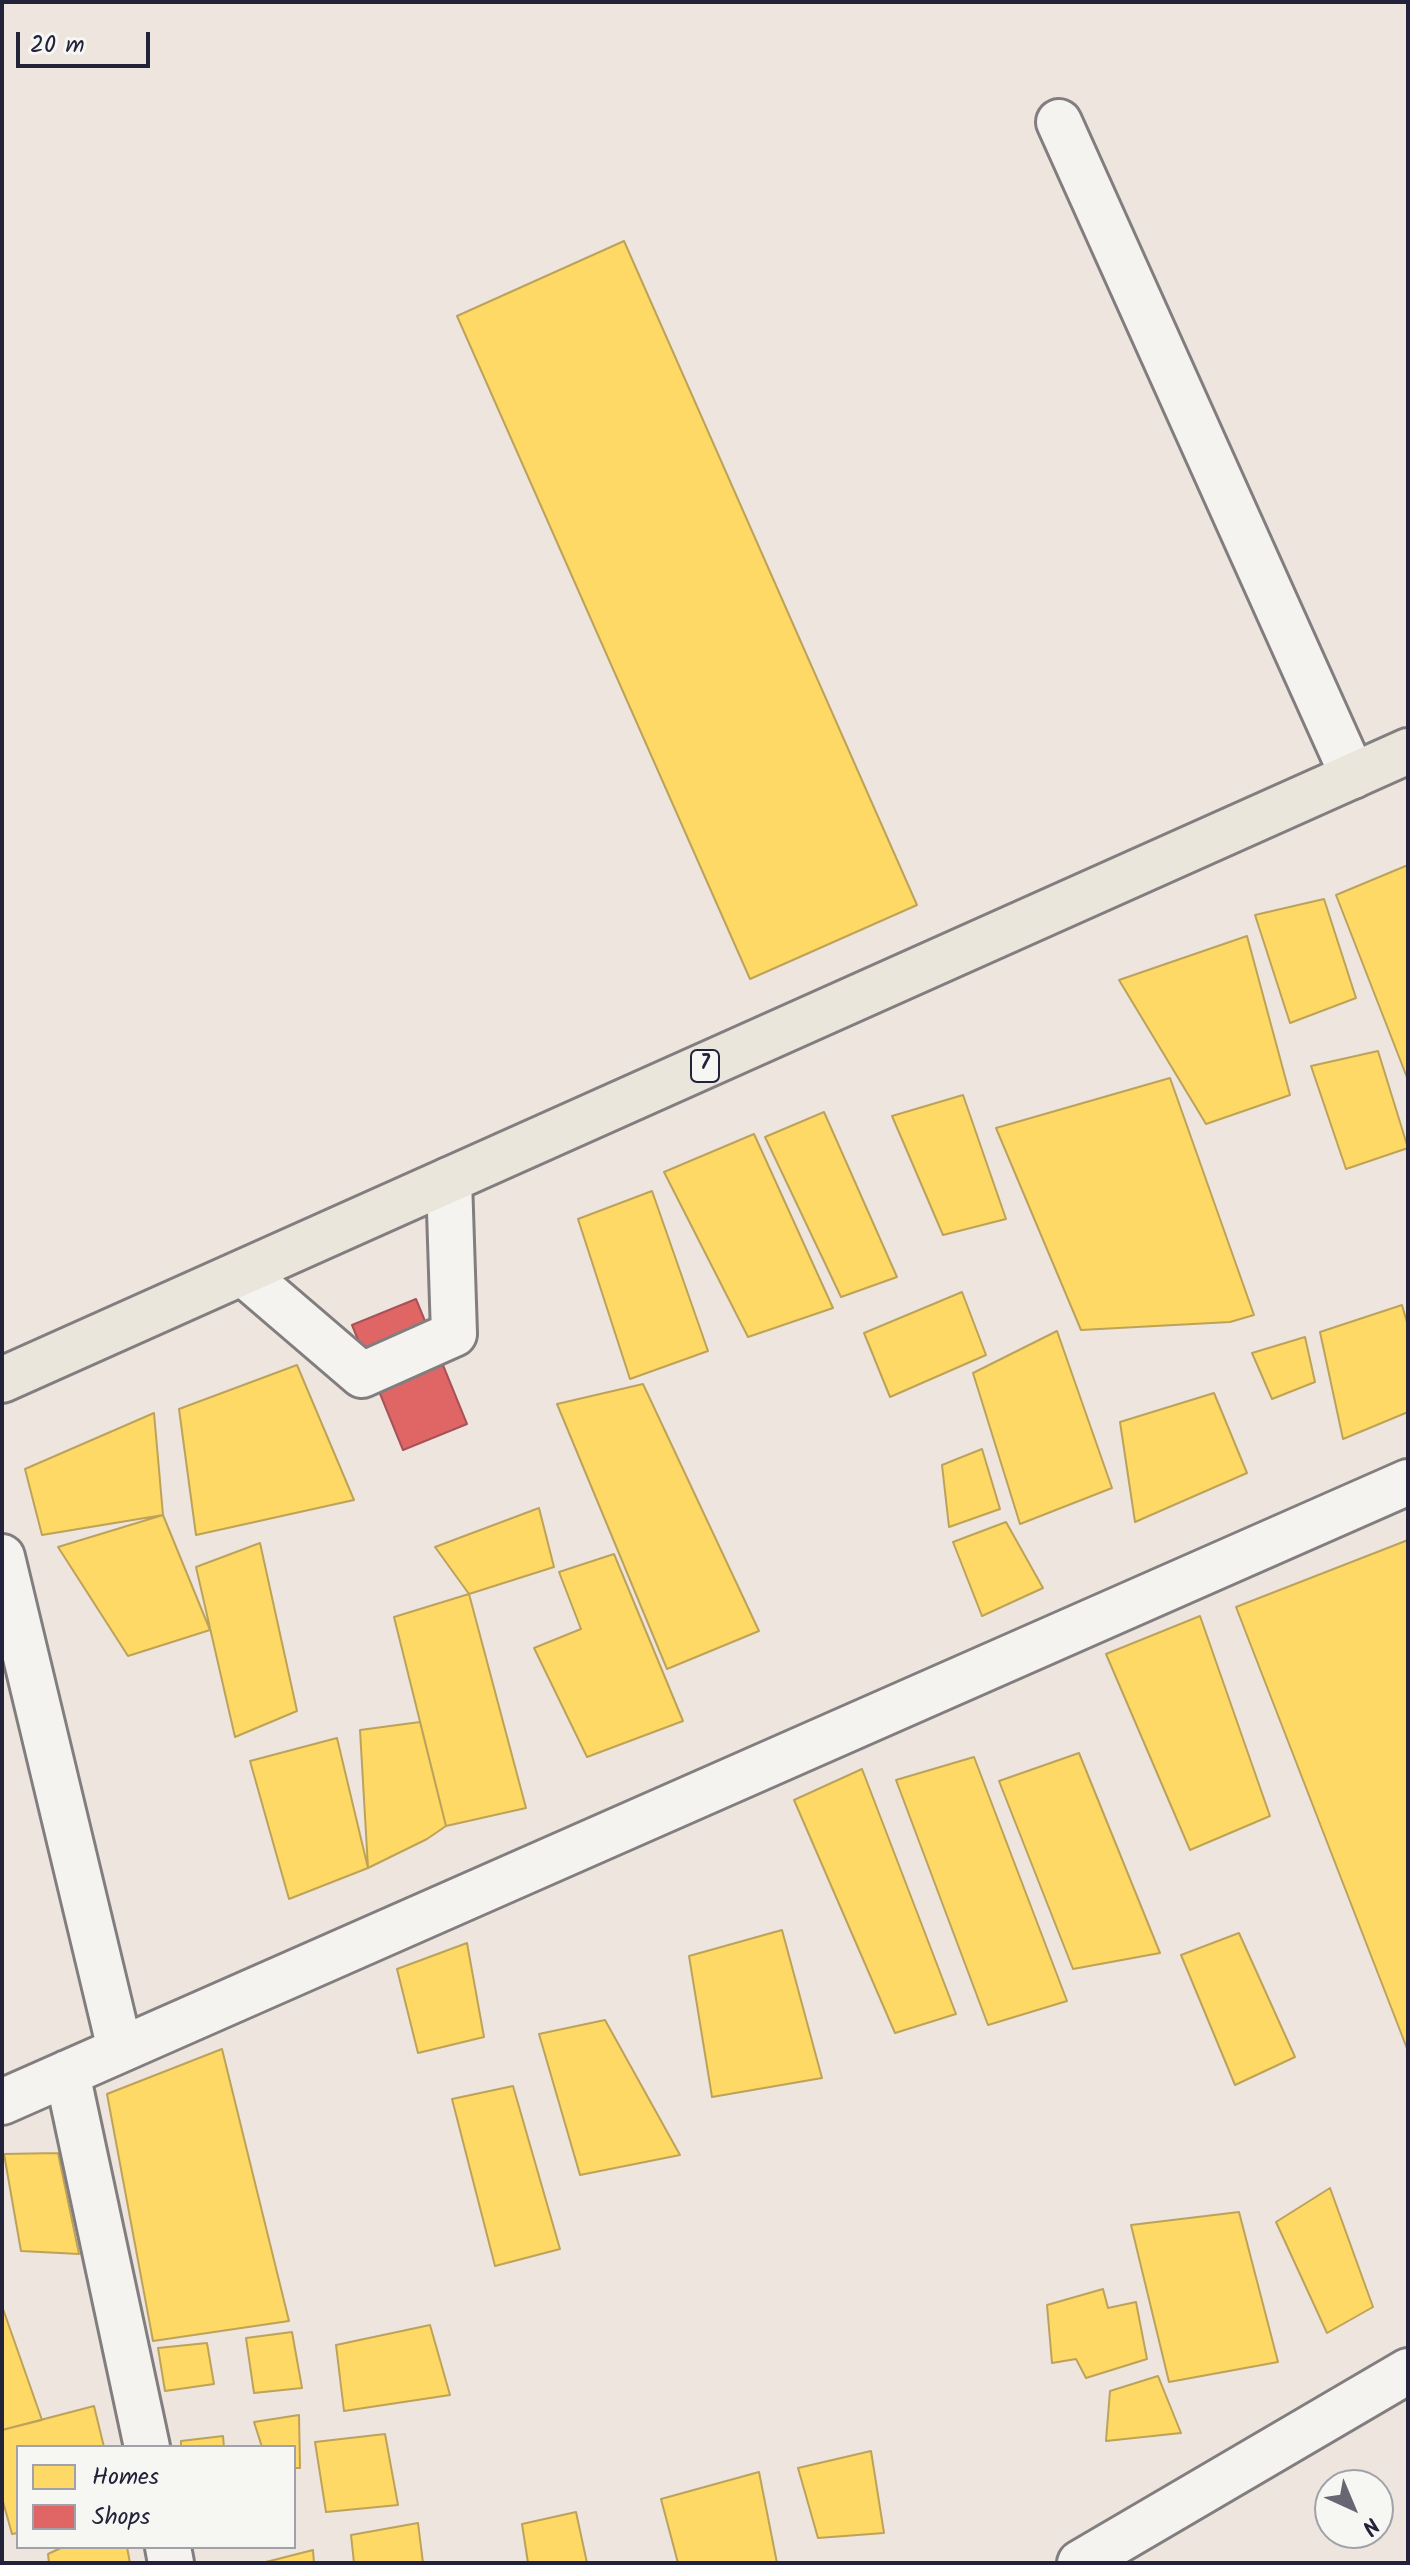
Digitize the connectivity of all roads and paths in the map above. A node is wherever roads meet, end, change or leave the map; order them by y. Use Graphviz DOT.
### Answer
graph roads {
  1 [pos="1059,122"];
  2 [pos="1408,751"];
  3 [pos="1353,776"];
  4 [pos="449,1180"];
  5 [pos="243,1273"];
  6 [pos="2,1380"];
  7 [pos="1408,1482"];
  8 [pos="2,1557"];
  9 [pos="120,2049"];
  10 [pos="67,2073"];
  11 [pos="2,2102"];
  12 [pos="1408,2371"];
  13 [pos="147,2445"];
  14 [pos="1080,2563"];
  1 -- 3 [label="street"];
  2 -- 3 [label="highway, 7"];
  3 -- 4 [label="highway, 7"];
  4 -- 5 [label="highway, 7"];
  4 -- 5 [label="street"];
  5 -- 6 [label="highway, 7"];
  7 -- 9 [label="street"];
  8 -- 9 [label="street"];
  9 -- 10 [label="street"];
  10 -- 11 [label="street"];
  10 -- 13 [label="street"];
  12 -- 14 [label="street"];
}
